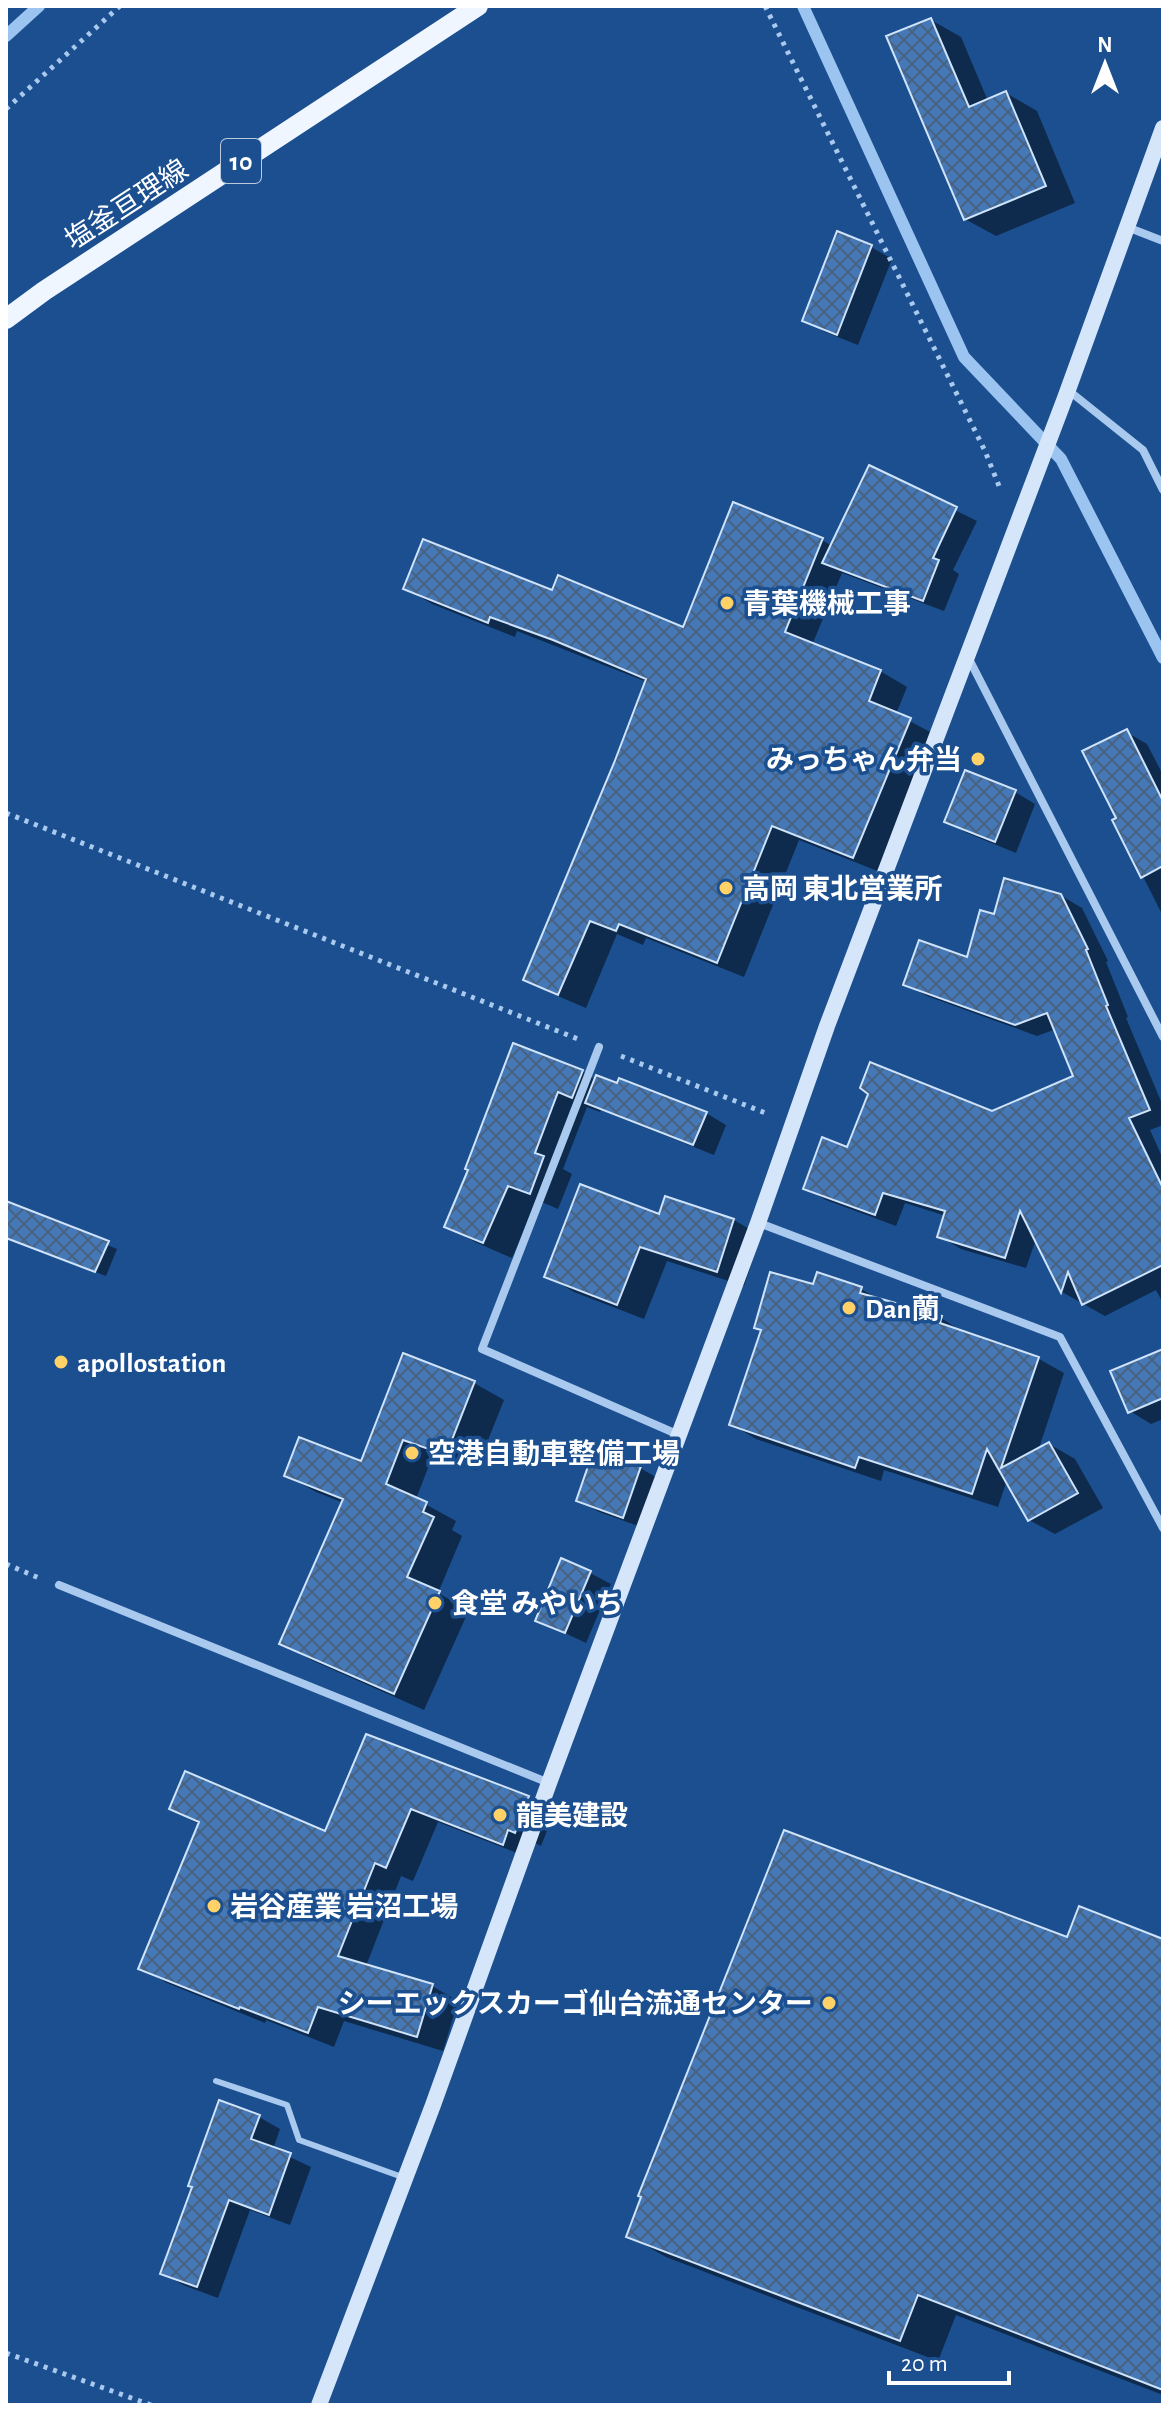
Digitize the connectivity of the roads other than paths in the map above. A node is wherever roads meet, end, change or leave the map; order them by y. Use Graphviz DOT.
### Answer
graph roads {
  1 [pos="478,6"];
  2 [pos="1163,128"];
  3 [pos="1127,227"];
  4 [pos="1163,241"];
  5 [pos="6,319"];
  6 [pos="1066,394"];
  7 [pos="1163,490"];
  8 [pos="966,654"];
  9 [pos="1163,1037"];
  10 [pos="599,1047"];
  11 [pos="758,1223"];
  12 [pos="679,1435"];
  13 [pos="1163,1528"];
  14 [pos="59,1585"];
  15 [pos="549,1783"];
  16 [pos="216,2081"];
  17 [pos="405,2178"];
  18 [pos="319,2405"];
  1 -- 5 [label="main road, 塩釜亘理線 / 10"];
  2 -- 3 [label="street"];
  3 -- 4 [label="street"];
  3 -- 6 [label="street"];
  6 -- 7 [label="street"];
  6 -- 8 [label="street"];
  8 -- 9 [label="street"];
  8 -- 11 [label="street"];
  10 -- 12 [label="street"];
  11 -- 12 [label="street"];
  11 -- 13 [label="street"];
  12 -- 15 [label="street"];
  14 -- 15 [label="street"];
  15 -- 17 [label="street"];
  16 -- 17 [label="lane"];
  17 -- 18 [label="street"];
}
